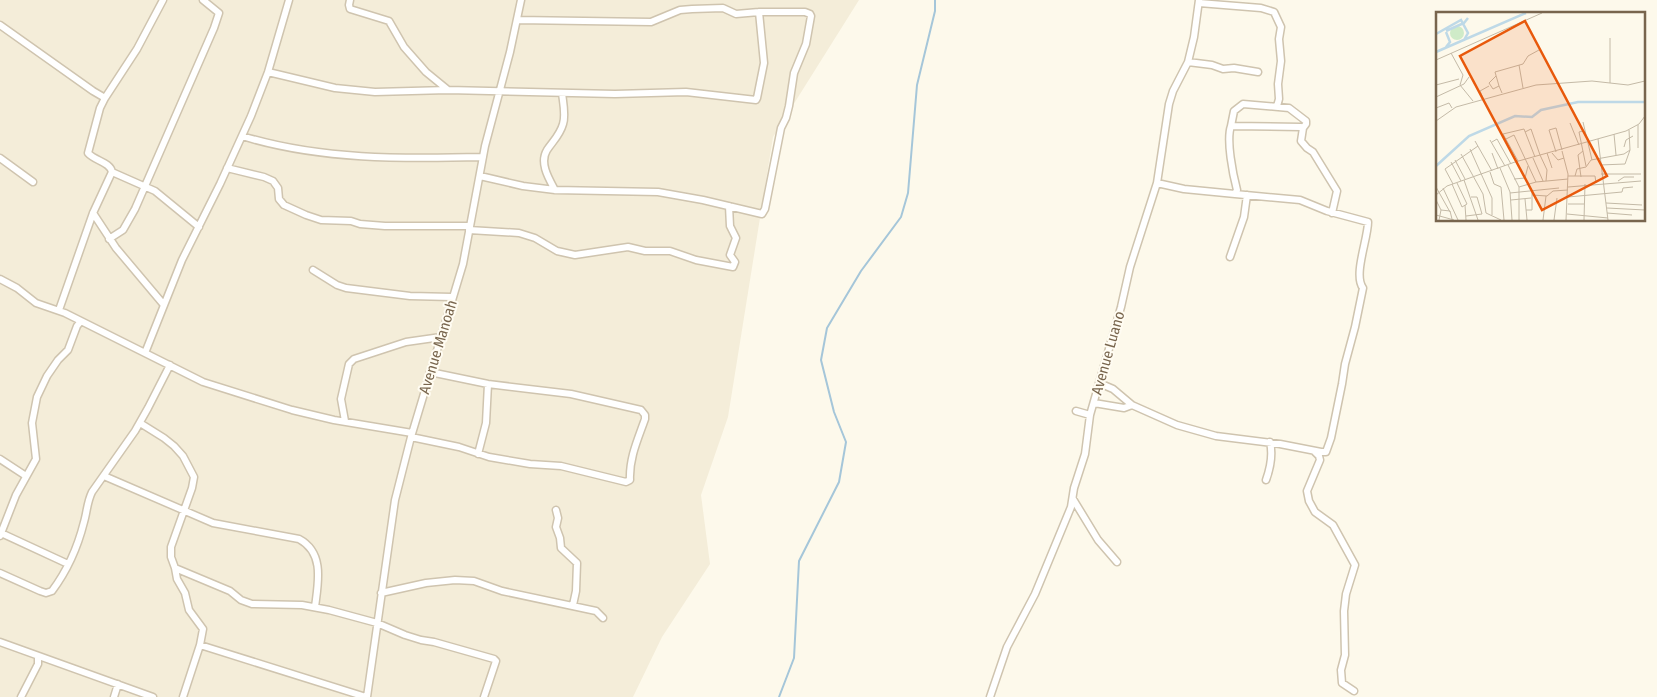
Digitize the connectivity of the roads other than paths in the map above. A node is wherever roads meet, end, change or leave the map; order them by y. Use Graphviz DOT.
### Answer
graph roads {
  1 [pos="163,0"];
  2 [pos="203,0"];
  3 [pos="289,0"];
  4 [pos="350,0"];
  5 [pos="521,0"];
  6 [pos="1199,1"];
  7 [pos="210,2"];
  8 [pos="759,12"];
  9 [pos="517,20"];
  10 [pos="0,25"];
  11 [pos="1188,62"];
  12 [pos="268,72"];
  13 [pos="1258,72"];
  14 [pos="448,90"];
  15 [pos="498,92"];
  16 [pos="562,93"];
  17 [pos="104,98"];
  18 [pos="1277,106"];
  19 [pos="1231,126"];
  20 [pos="1302,128"];
  21 [pos="242,136"];
  22 [pos="483,157"];
  23 [pos="0,158"];
  24 [pos="227,168"];
  25 [pos="112,172"];
  26 [pos="480,176"];
  27 [pos="33,182"];
  28 [pos="1157,183"];
  29 [pos="146,186"];
  30 [pos="555,190"];
  31 [pos="1235,194"];
  32 [pos="1247,195"];
  33 [pos="729,206"];
  34 [pos="93,213"];
  35 [pos="1332,213"];
  36 [pos="199,227"];
  37 [pos="469,228"];
  38 [pos="109,240"];
  39 [pos="1230,258"];
  40 [pos="313,270"];
  41 [pos="0,279"];
  42 [pos="0,283"];
  43 [pos="452,297"];
  44 [pos="164,305"];
  45 [pos="59,310"];
  46 [pos="81,321"];
  47 [pos="441,337"];
  48 [pos="145,353"];
  49 [pos="170,365"];
  50 [pos="430,372"];
  51 [pos="1099,383"];
  52 [pos="488,384"];
  53 [pos="1094,403"];
  54 [pos="1132,405"];
  55 [pos="1076,411"];
  56 [pos="1090,415"];
  57 [pos="345,421"];
  58 [pos="140,423"];
  59 [pos="411,435"];
  60 [pos="1270,442"];
  61 [pos="1314,450"];
  62 [pos="478,454"];
  63 [pos="0,458"];
  64 [pos="26,476"];
  65 [pos="104,476"];
  66 [pos="1266,480"];
  67 [pos="1073,499"];
  68 [pos="183,510"];
  69 [pos="556,510"];
  70 [pos="1,534"];
  71 [pos="1117,562"];
  72 [pos="68,564"];
  73 [pos="175,568"];
  74 [pos="0,573"];
  75 [pos="381,593"];
  76 [pos="573,605"];
  77 [pos="315,608"];
  78 [pos="603,618"];
  79 [pos="377,623"];
  80 [pos="0,642"];
  81 [pos="200,645"];
  82 [pos="38,656"];
  83 [pos="118,684"];
  84 [pos="1354,691"];
  85 [pos="21,697"];
  86 [pos="114,697"];
  87 [pos="153,697"];
  88 [pos="183,697"];
  89 [pos="367,697"];
  90 [pos="484,697"];
  91 [pos="990,697"];
  1 -- 17 [label="street"];
  2 -- 7 [label="street"];
  3 -- 12 [label="street"];
  4 -- 14 [label="street"];
  5 -- 9 [label="street, Avenue Manoah"];
  6 -- 11 [label="street, Avenue Luano"];
  6 -- 18 [label="street"];
  7 -- 29 [label="street"];
  8 -- 9 [label="street"];
  8 -- 16 [label="street"];
  8 -- 33 [label="street"];
  9 -- 15 [label="street, Avenue Manoah"];
  10 -- 17 [label="street"];
  11 -- 13 [label="street"];
  11 -- 28 [label="street, Avenue Luano"];
  12 -- 14 [label="street"];
  12 -- 21 [label="street"];
  14 -- 15 [label="street"];
  15 -- 16 [label="street"];
  15 -- 22 [label="street, Avenue Manoah"];
  16 -- 30 [label="street"];
  17 -- 25 [label="street"];
  18 -- 19 [label="street"];
  18 -- 20 [label="street"];
  19 -- 20 [label="street"];
  19 -- 31 [label="street"];
  20 -- 35 [label="street"];
  21 -- 22 [label="street"];
  21 -- 24 [label="street"];
  22 -- 26 [label="street, Avenue Manoah"];
  23 -- 27 [label="street"];
  24 -- 36 [label="street"];
  24 -- 37 [label="street"];
  25 -- 29 [label="street"];
  25 -- 34 [label="street"];
  26 -- 30 [label="street"];
  26 -- 37 [label="street, Avenue Manoah"];
  28 -- 31 [label="street"];
  28 -- 51 [label="street, Avenue Luano"];
  29 -- 36 [label="street"];
  29 -- 38 [label="street"];
  30 -- 33 [label="street"];
  31 -- 32 [label="street"];
  32 -- 35 [label="street"];
  32 -- 39 [label="street"];
  33 -- 37 [label="street"];
  34 -- 38 [label="street"];
  34 -- 45 [label="street"];
  35 -- 61 [label="street"];
  36 -- 44 [label="street"];
  37 -- 43 [label="street, Avenue Manoah"];
  38 -- 44 [label="street"];
  40 -- 43 [label="street"];
  41 -- 42 [label="street"];
  41 -- 45 [label="street"];
  43 -- 47 [label="street, Avenue Manoah"];
  44 -- 48 [label="street"];
  45 -- 46 [label="street"];
  46 -- 48 [label="street"];
  46 -- 64 [label="street"];
  47 -- 50 [label="street, Avenue Manoah"];
  47 -- 57 [label="street"];
  48 -- 49 [label="street"];
  49 -- 57 [label="street"];
  49 -- 58 [label="street"];
  50 -- 52 [label="street"];
  50 -- 59 [label="street, Avenue Manoah"];
  51 -- 53 [label="street, Avenue Luano"];
  51 -- 54 [label="street"];
  52 -- 62 [label="street"];
  52 -- 62 [label="street"];
  53 -- 54 [label="street"];
  53 -- 56 [label="street, Avenue Luano"];
  54 -- 60 [label="street"];
  55 -- 56 [label="street"];
  56 -- 67 [label="street, Avenue Luano"];
  57 -- 59 [label="street"];
  58 -- 65 [label="street"];
  58 -- 68 [label="street"];
  59 -- 62 [label="street"];
  59 -- 75 [label="street, Avenue Manoah"];
  60 -- 61 [label="street"];
  60 -- 66 [label="street"];
  61 -- 84 [label="street"];
  63 -- 64 [label="street"];
  64 -- 70 [label="street"];
  65 -- 68 [label="street"];
  65 -- 72 [label="street"];
  67 -- 71 [label="street"];
  67 -- 91 [label="street, Avenue Luano"];
  68 -- 73 [label="street"];
  68 -- 77 [label="street"];
  69 -- 76 [label="street"];
  70 -- 72 [label="street"];
  72 -- 74 [label="street"];
  73 -- 77 [label="street"];
  73 -- 81 [label="street"];
  75 -- 76 [label="street"];
  75 -- 79 [label="street, Avenue Manoah"];
  76 -- 78 [label="street"];
  77 -- 79 [label="street"];
  79 -- 89 [label="street, Avenue Manoah"];
  79 -- 90 [label="street"];
  80 -- 82 [label="street"];
  81 -- 88 [label="street"];
  81 -- 89 [label="street"];
  82 -- 83 [label="street"];
  82 -- 85 [label="street"];
  83 -- 86 [label="street"];
  83 -- 87 [label="street"];
}
